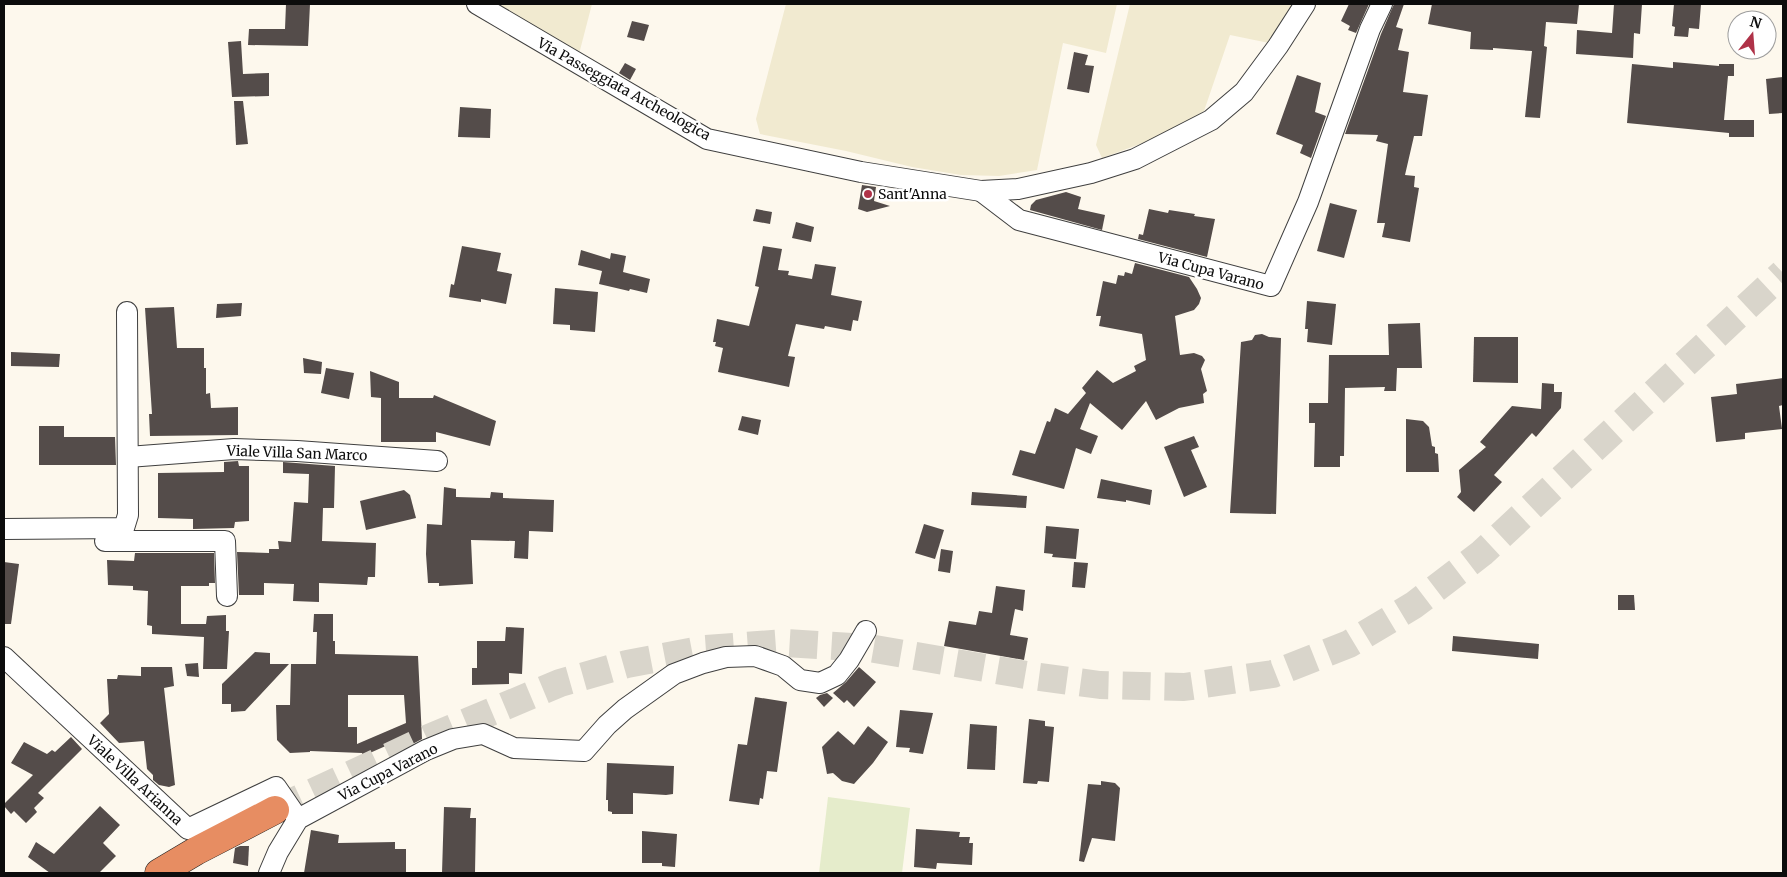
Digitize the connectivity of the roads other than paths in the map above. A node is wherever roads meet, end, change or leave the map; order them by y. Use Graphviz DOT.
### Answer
graph roads {
  1 [pos="477,4"];
  2 [pos="1305,4"];
  3 [pos="1382,4"];
  4 [pos="981,191"];
  5 [pos="127,312"];
  6 [pos="128,457"];
  7 [pos="437,461"];
  8 [pos="4,529"];
  9 [pos="4,540"];
  10 [pos="227,596"];
  11 [pos="866,631"];
  12 [pos="4,657"];
  13 [pos="287,815"];
  14 [pos="159,873"];
  15 [pos="270,873"];
  1 -- 4 [label="street, Via Passeggiata Archeologica"];
  2 -- 4 [label="street, Via Passeggiata Archeologica"];
  3 -- 4 [label="street, Via Cupa Varano"];
  5 -- 6 [label="street"];
  6 -- 7 [label="street, Viale Villa San Marco"];
  6 -- 8 [label="street"];
  9 -- 10 [label="street"];
  11 -- 13 [label="street, Via Cupa Varano"];
  12 -- 13 [label="street, Viale Villa Arianna"];
  13 -- 14 [label="highway"];
  13 -- 15 [label="street"];
}
